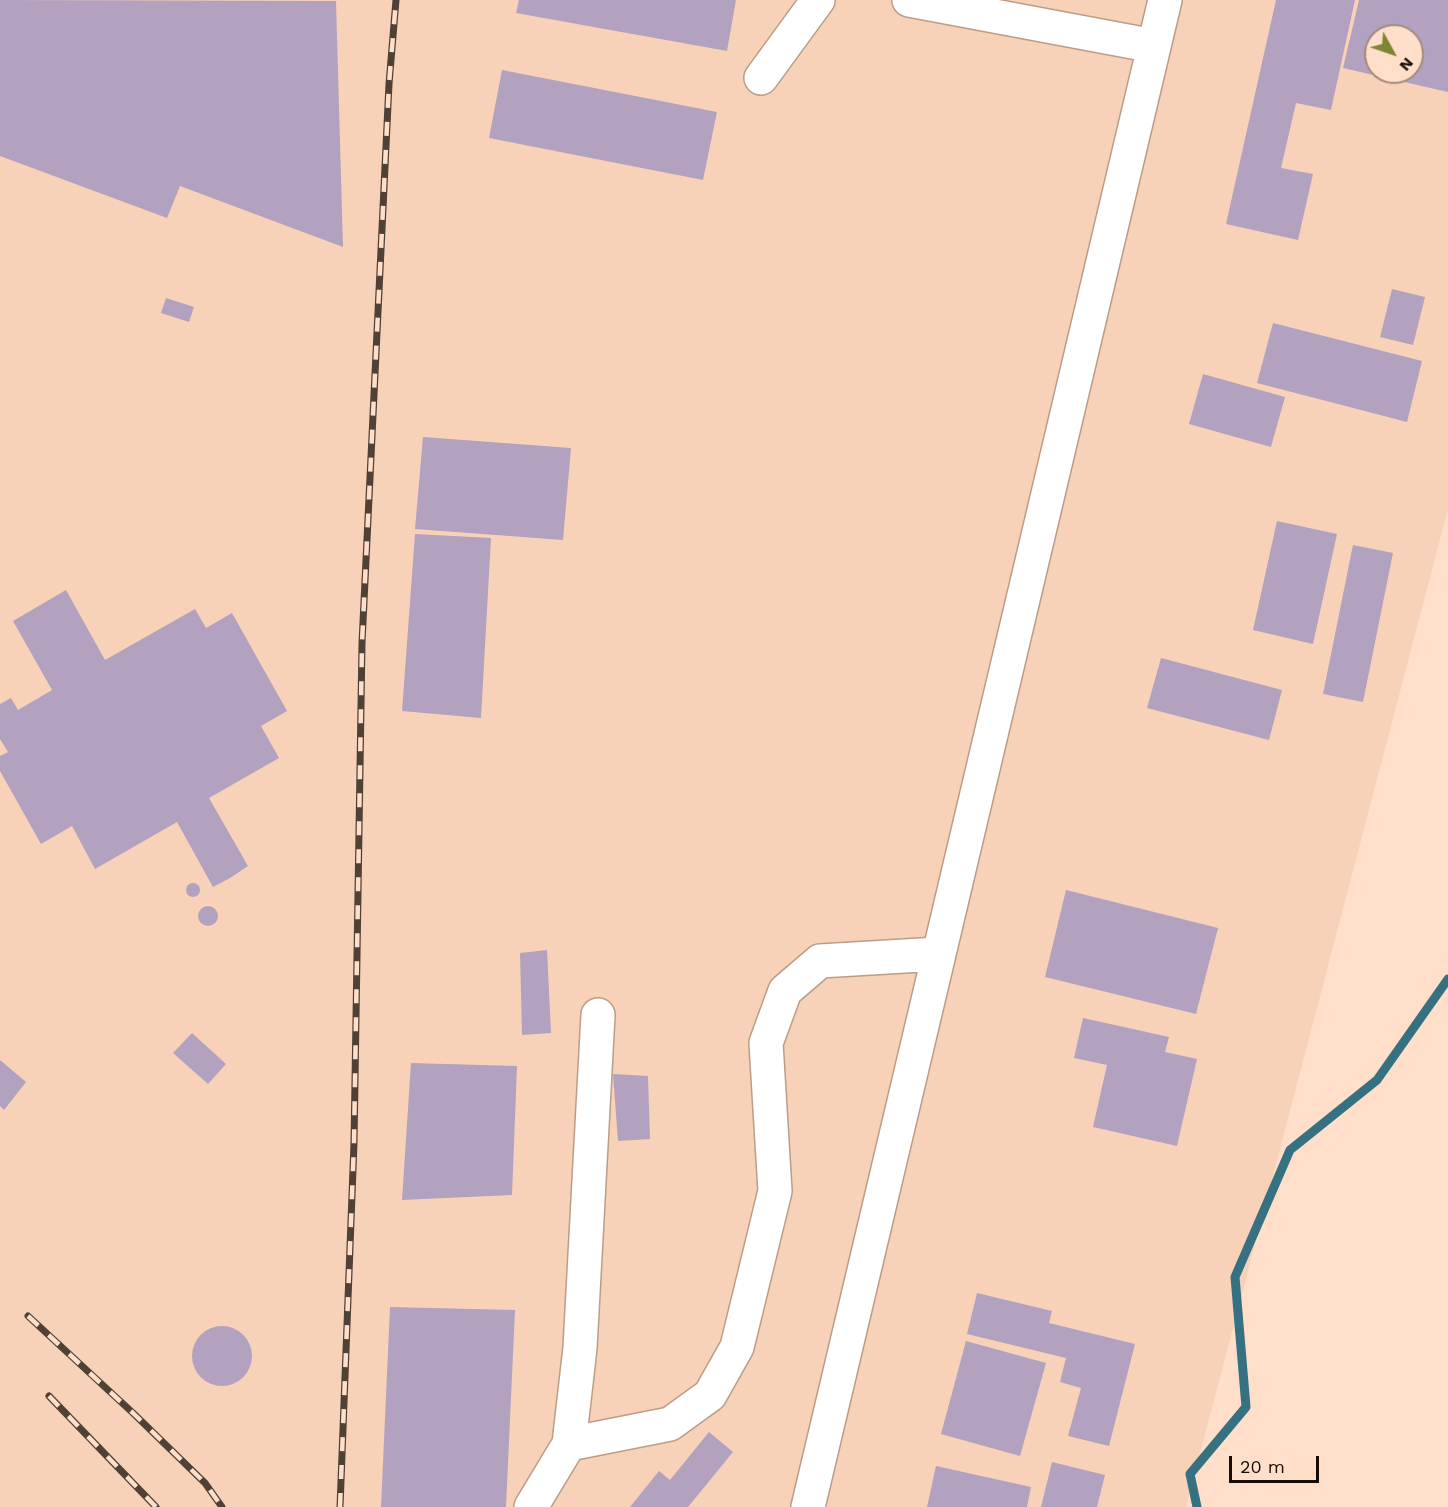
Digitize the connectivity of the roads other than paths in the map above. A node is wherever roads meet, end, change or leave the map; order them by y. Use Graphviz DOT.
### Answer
graph roads {
  1 [pos="819,0"];
  2 [pos="909,0"];
  3 [pos="1165,0"];
  4 [pos="1154,46"];
  5 [pos="761,78"];
  6 [pos="938,954"];
  7 [pos="598,1015"];
  8 [pos="569,1444"];
  9 [pos="531,1507"];
  10 [pos="808,1507"];
  1 -- 5 [label="street"];
  2 -- 4 [label="street"];
  3 -- 4 [label="street"];
  4 -- 6 [label="street"];
  6 -- 8 [label="street"];
  6 -- 10 [label="street"];
  7 -- 8 [label="street"];
  8 -- 9 [label="street"];
}
